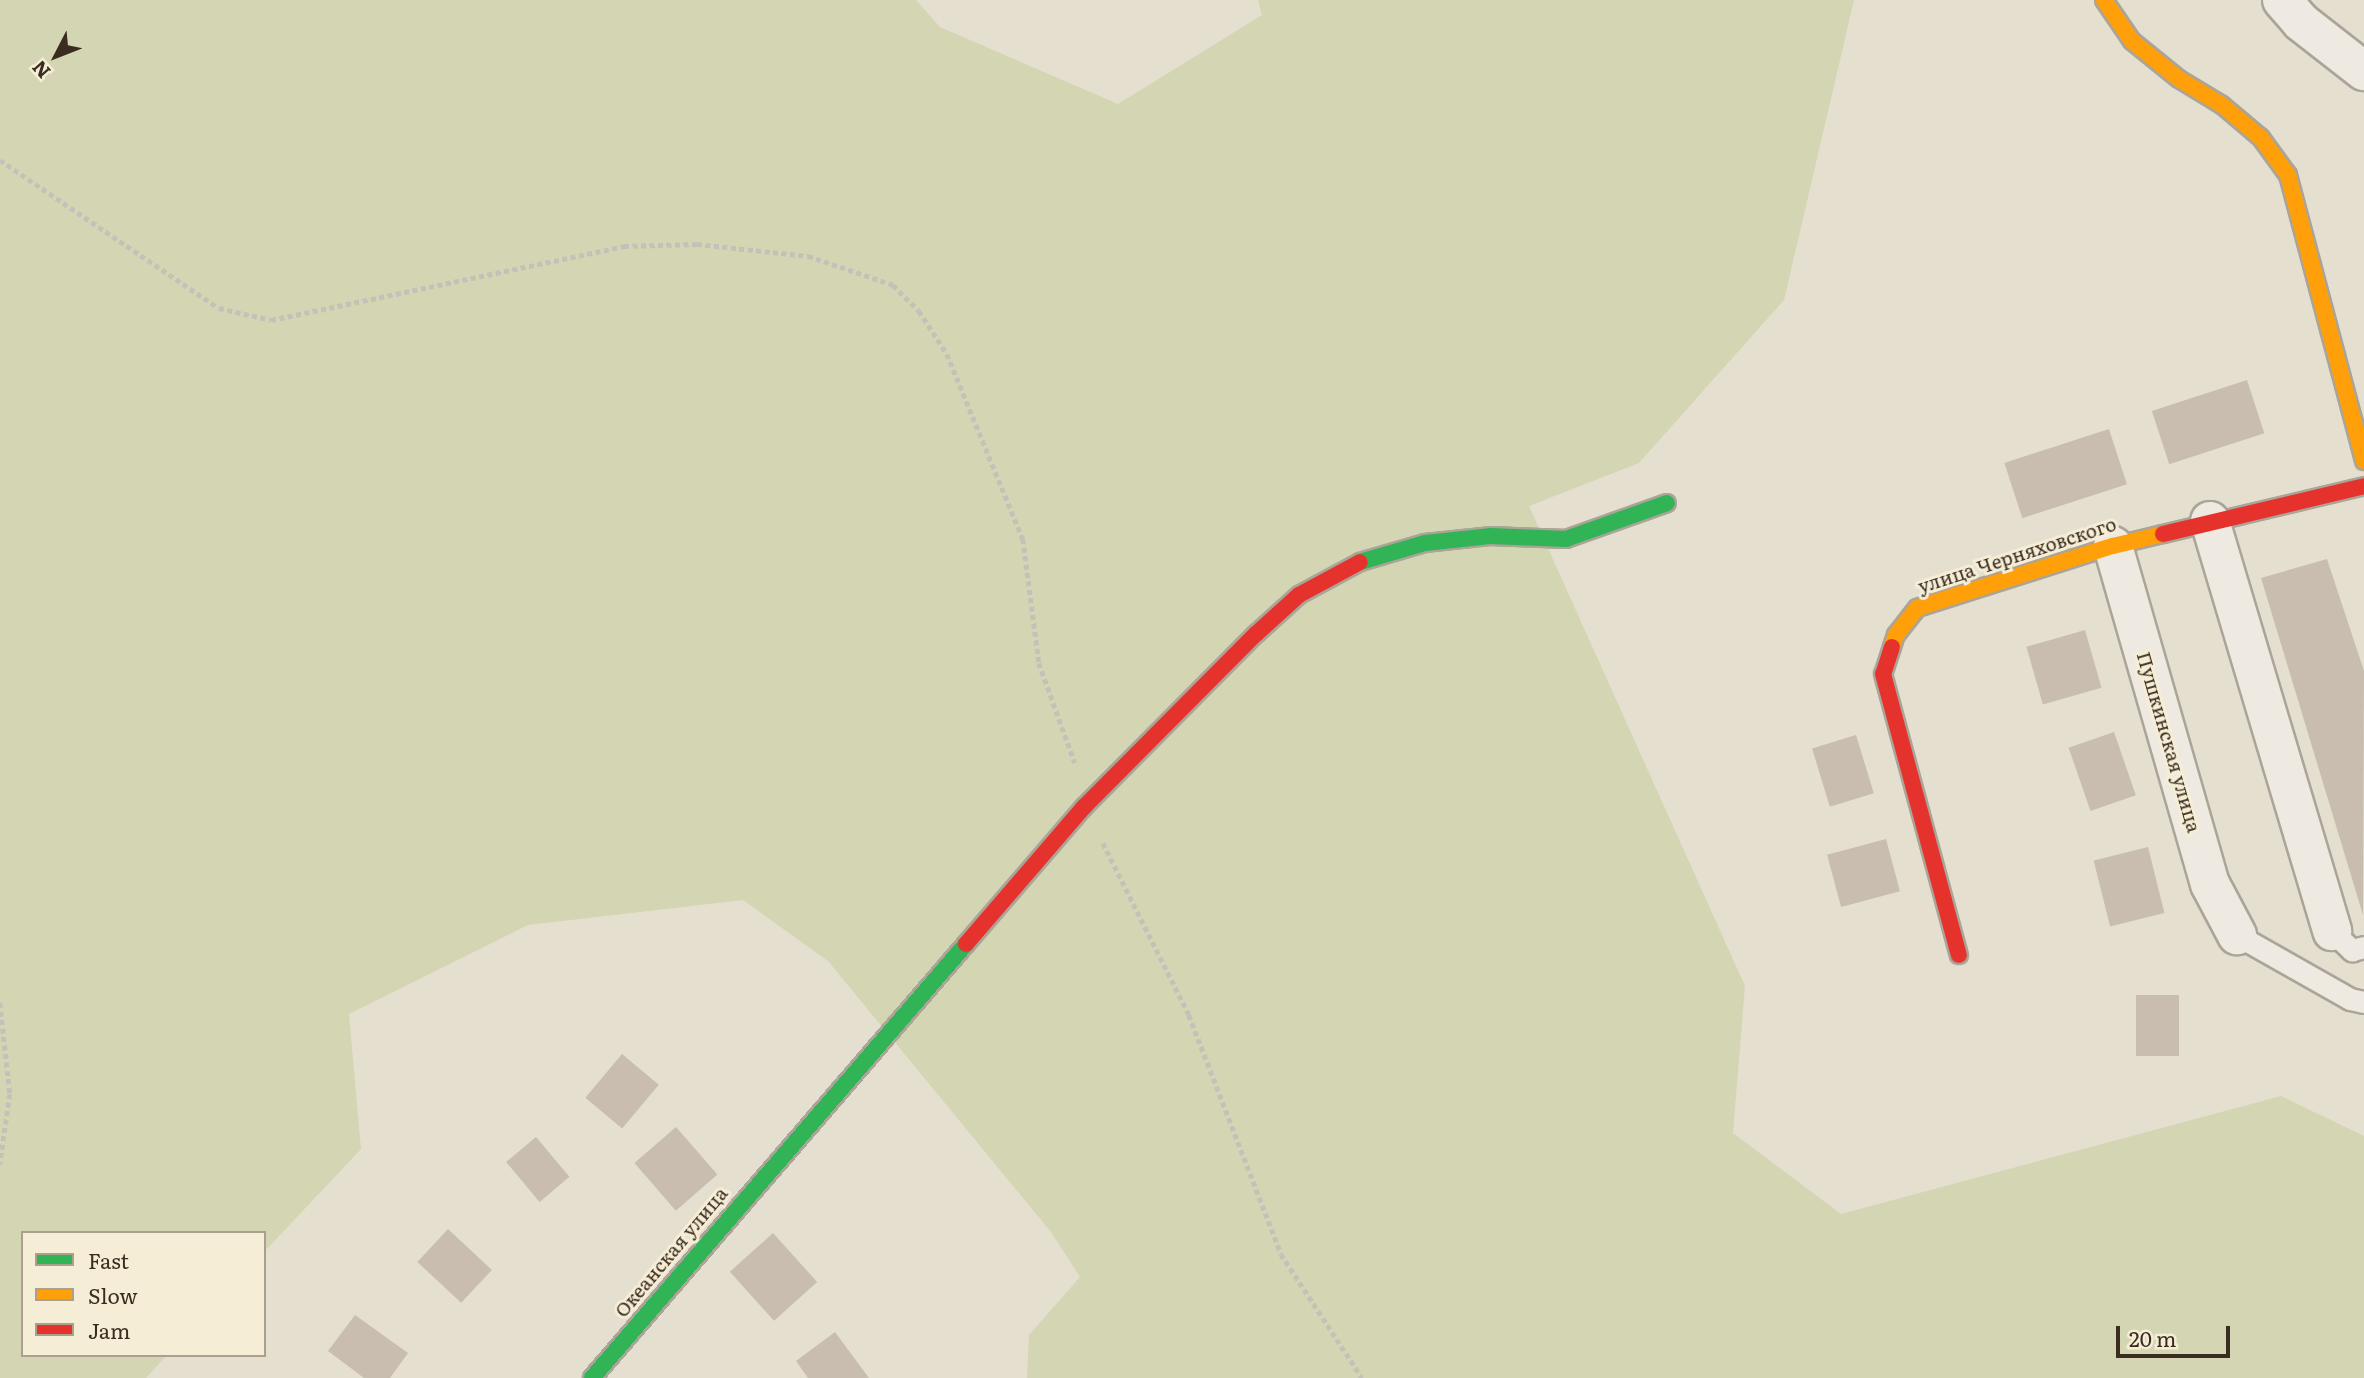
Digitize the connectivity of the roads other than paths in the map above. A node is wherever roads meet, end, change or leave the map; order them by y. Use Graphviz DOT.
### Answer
graph roads {
  1 [pos="2104,0"];
  2 [pos="2282,0"];
  3 [pos="2364,71"];
  4 [pos="2364,461"];
  5 [pos="2364,486"];
  6 [pos="1667,503"];
  7 [pos="2210,520"];
  8 [pos="2113,545"];
  9 [pos="2237,935"];
  10 [pos="2348,939"];
  11 [pos="1959,955"];
  12 [pos="2364,1002"];
  13 [pos="592,1378"];
  1 -- 4 [label="street"];
  2 -- 3 [label="street"];
  5 -- 7 [label="street, улица Черняховского"];
  6 -- 13 [label="street, Океанская улица"];
  7 -- 8 [label="street, улица Черняховского"];
  7 -- 10 [label="street"];
  8 -- 9 [label="street, Пушкинская улица"];
  8 -- 11 [label="street, улица Черняховского"];
  9 -- 12 [label="lane"];
}
